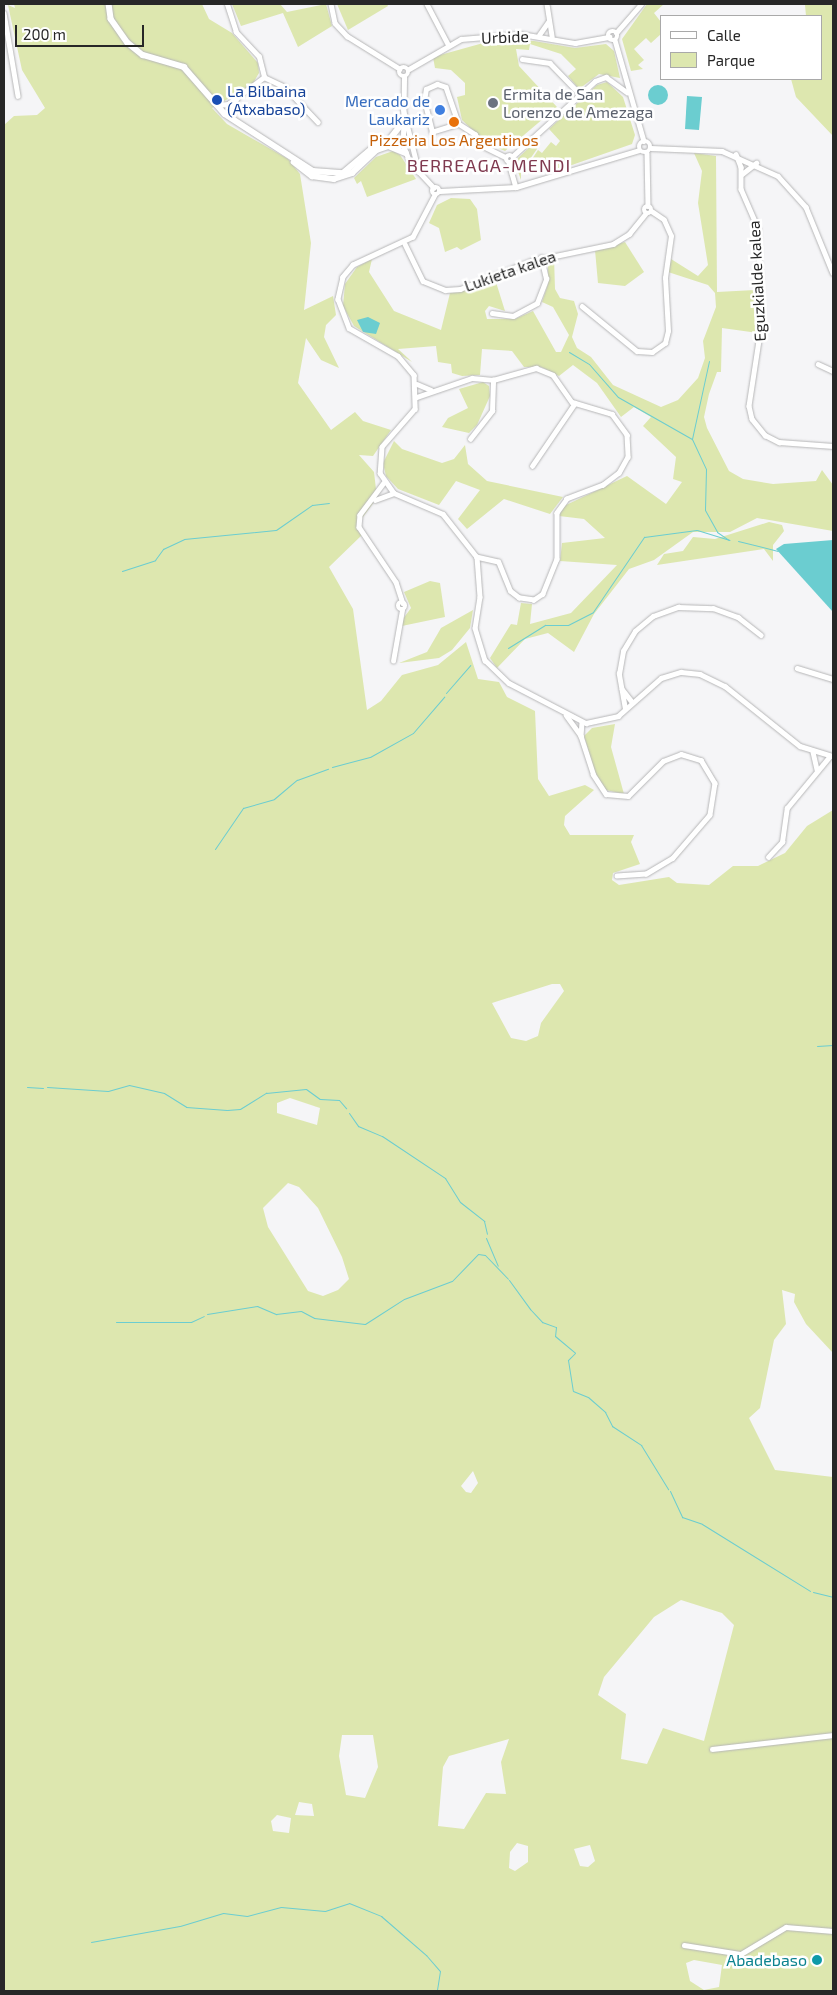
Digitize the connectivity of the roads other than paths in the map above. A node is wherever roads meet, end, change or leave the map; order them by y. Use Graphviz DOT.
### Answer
graph roads {
  1 [pos="109,4"];
  2 [pos="227,4"];
  3 [pos="331,4"];
  4 [pos="427,4"];
  5 [pos="547,4"];
  6 [pos="641,4"];
  7 [pos="4,13"];
  8 [pos="549,18"];
  9 [pos="545,29"];
  10 [pos="550,31"];
  11 [pos="616,33"];
  12 [pos="539,36"];
  13 [pos="546,36"];
  14 [pos="552,37"];
  15 [pos="609,37"];
  16 [pos="615,40"];
  17 [pos="448,44"];
  18 [pos="522,59"];
  19 [pos="400,69"];
  20 [pos="408,69"];
  21 [pos="264,76"];
  22 [pos="404,77"];
  23 [pos="627,92"];
  24 [pos="580,94"];
  25 [pos="18,96"];
  26 [pos="238,97"];
  27 [pos="228,104"];
  28 [pos="402,104"];
  29 [pos="214,105"];
  30 [pos="233,108"];
  31 [pos="225,114"];
  32 [pos="318,122"];
  33 [pos="238,123"];
  34 [pos="459,124"];
  35 [pos="401,125"];
  36 [pos="390,139"];
  37 [pos="405,140"];
  38 [pos="644,141"];
  39 [pos="273,145"];
  40 [pos="386,147"];
  41 [pos="651,148"];
  42 [pos="639,150"];
  43 [pos="406,153"];
  44 [pos="647,153"];
  45 [pos="736,154"];
  46 [pos="513,156"];
  47 [pos="506,157"];
  48 [pos="747,159"];
  49 [pos="510,163"];
  50 [pos="756,163"];
  51 [pos="743,170"];
  52 [pos="419,172"];
  53 [pos="516,187"];
  54 [pos="434,188"];
  55 [pos="440,191"];
  56 [pos="434,195"];
  57 [pos="648,206"];
  58 [pos="652,212"];
  59 [pos="646,213"];
  60 [pos="405,244"];
  61 [pos="399,247"];
  62 [pos="409,254"];
  63 [pos="541,258"];
  64 [pos="833,273"];
  65 [pos="582,306"];
  66 [pos="492,313"];
  67 [pos="818,364"];
  68 [pos="833,371"];
  69 [pos="494,380"];
  70 [pos="417,384"];
  71 [pos="431,390"];
  72 [pos="567,395"];
  73 [pos="417,397"];
  74 [pos="575,403"];
  75 [pos="567,412"];
  76 [pos="470,439"];
  77 [pos="833,446"];
  78 [pos="532,466"];
  79 [pos="384,483"];
  80 [pos="394,493"];
  81 [pos="375,500"];
  82 [pos="477,557"];
  83 [pos="761,635"];
  84 [pos="393,661"];
  85 [pos="797,668"];
  86 [pos="833,679"];
  87 [pos="620,686"];
  88 [pos="632,702"];
  89 [pos="626,709"];
  90 [pos="565,714"];
  91 [pos="582,722"];
  92 [pos="581,736"];
  93 [pos="813,752"];
  94 [pos="821,754"];
  95 [pos="832,756"];
  96 [pos="818,763"];
  97 [pos="768,857"];
  98 [pos="617,876"];
  99 [pos="833,1735"];
  100 [pos="712,1749"];
  101 [pos="833,1931"];
  102 [pos="684,1945"];
  1 -- 29 [label="street"];
  2 -- 21 [label="street"];
  3 -- 19 [label="street"];
  4 -- 17 [label="street"];
  5 -- 8 [label="street"];
  6 -- 11 [label="street"];
  7 -- 25 [label="street"];
  8 -- 9 [label="street"];
  8 -- 10 [label="street"];
  9 -- 12 [label="street"];
  9 -- 13 [label="street"];
  10 -- 13 [label="street"];
  10 -- 14 [label="street"];
  11 -- 15 [label="street"];
  11 -- 16 [label="street"];
  12 -- 13 [label="street, Urbide"];
  12 -- 17 [label="street, Urbide"];
  13 -- 14 [label="street, Urbide"];
  14 -- 15 [label="street, Urbide"];
  15 -- 16 [label="street"];
  16 -- 23 [label="street"];
  17 -- 20 [label="street, Urbide"];
  18 -- 24 [label="street"];
  19 -- 20 [label="street"];
  19 -- 22 [label="street"];
  20 -- 22 [label="street"];
  21 -- 26 [label="street"];
  21 -- 32 [label="street"];
  22 -- 28 [label="street"];
  23 -- 24 [label="street"];
  23 -- 38 [label="street"];
  24 -- 46 [label="street"];
  26 -- 27 [label="street"];
  26 -- 30 [label="street"];
  27 -- 29 [label="street"];
  27 -- 31 [label="street"];
  28 -- 35 [label="street"];
  28 -- 37 [label="street"];
  29 -- 31 [label="street"];
  30 -- 31 [label="street"];
  30 -- 33 [label="street"];
  31 -- 33 [label="street"];
  33 -- 39 [label="street"];
  34 -- 34 [label="street"];
  34 -- 47 [label="street"];
  35 -- 36 [label="street"];
  35 -- 37 [label="street"];
  36 -- 37 [label="street"];
  36 -- 39 [label="street"];
  37 -- 40 [label="street"];
  37 -- 43 [label="street"];
  37 -- 52 [label="street"];
  38 -- 41 [label="street"];
  38 -- 42 [label="street"];
  39 -- 40 [label="street"];
  40 -- 43 [label="street"];
  41 -- 44 [label="street"];
  41 -- 45 [label="street"];
  42 -- 44 [label="street"];
  42 -- 53 [label="street"];
  43 -- 52 [label="street"];
  44 -- 57 [label="street"];
  45 -- 48 [label="street"];
  45 -- 51 [label="street, Eguzkialde kalea"];
  46 -- 47 [label="street"];
  46 -- 49 [label="street"];
  47 -- 49 [label="street"];
  48 -- 50 [label="street"];
  48 -- 51 [label="street, Eguzkialde kalea"];
  49 -- 53 [label="street"];
  50 -- 51 [label="street"];
  50 -- 64 [label="street"];
  51 -- 77 [label="street, Eguzkialde kalea"];
  52 -- 54 [label="street"];
  53 -- 55 [label="street"];
  54 -- 55 [label="street"];
  54 -- 56 [label="street"];
  55 -- 56 [label="street"];
  56 -- 60 [label="street"];
  57 -- 58 [label="street"];
  57 -- 59 [label="street"];
  58 -- 59 [label="street"];
  58 -- 65 [label="street"];
  59 -- 63 [label="street, Lukieta kalea"];
  60 -- 61 [label="street"];
  60 -- 62 [label="street, Lukieta kalea"];
  61 -- 62 [label="street, Lukieta kalea"];
  61 -- 70 [label="street"];
  62 -- 63 [label="street, Lukieta kalea"];
  63 -- 66 [label="street"];
  67 -- 68 [label="street"];
  69 -- 71 [label="street"];
  69 -- 72 [label="street"];
  69 -- 76 [label="street"];
  70 -- 71 [label="street"];
  70 -- 73 [label="street"];
  71 -- 73 [label="street"];
  72 -- 74 [label="street"];
  72 -- 75 [label="street"];
  73 -- 79 [label="street"];
  74 -- 75 [label="street"];
  74 -- 82 [label="street"];
  75 -- 78 [label="street"];
  79 -- 80 [label="street"];
  79 -- 81 [label="street"];
  80 -- 81 [label="street"];
  80 -- 82 [label="street"];
  81 -- 84 [label="street"];
  82 -- 90 [label="street"];
  83 -- 87 [label="street"];
  85 -- 86 [label="street"];
  87 -- 88 [label="street"];
  87 -- 89 [label="street"];
  88 -- 89 [label="street"];
  88 -- 93 [label="street"];
  89 -- 91 [label="street"];
  90 -- 91 [label="street"];
  90 -- 92 [label="street"];
  91 -- 92 [label="street"];
  92 -- 98 [label="street"];
  93 -- 94 [label="street"];
  93 -- 96 [label="street"];
  94 -- 95 [label="street"];
  94 -- 96 [label="street"];
  95 -- 96 [label="street"];
  96 -- 97 [label="street"];
  99 -- 100 [label="street"];
  101 -- 102 [label="street"];
}
